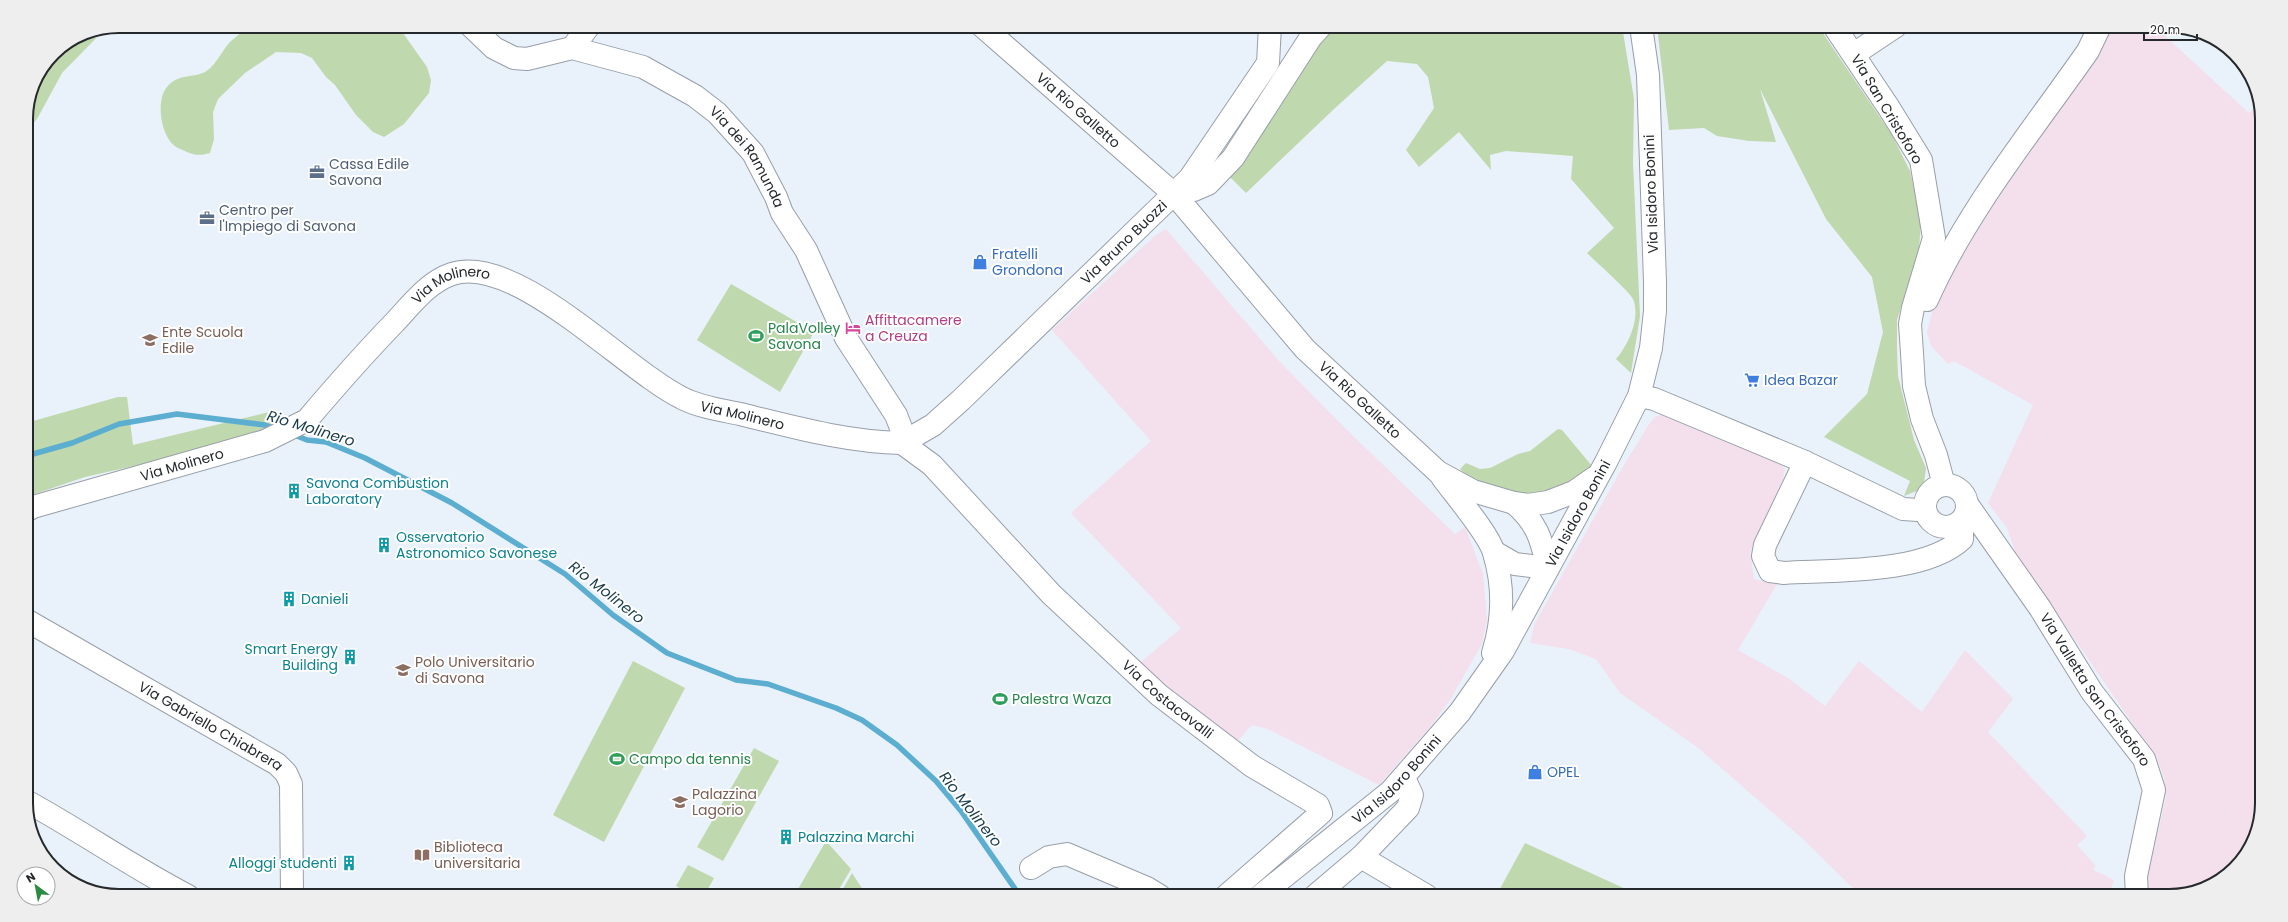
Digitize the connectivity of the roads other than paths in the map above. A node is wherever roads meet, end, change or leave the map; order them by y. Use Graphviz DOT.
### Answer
graph roads {
  1 [pos="478,33"];
  2 [pos="584,33"];
  3 [pos="990,33"];
  4 [pos="1270,33"];
  5 [pos="1315,33"];
  6 [pos="1642,33"];
  7 [pos="1839,33"];
  8 [pos="1886,33"];
  9 [pos="2097,33"];
  10 [pos="572,48"];
  11 [pos="1854,54"];
  12 [pos="1174,194"];
  13 [pos="1912,353"];
  14 [pos="1639,396"];
  15 [pos="902,443"];
  16 [pos="1805,462"];
  17 [pos="1438,472"];
  18 [pos="1597,476"];
  19 [pos="1944,485"];
  20 [pos="1514,503"];
  21 [pos="33,507"];
  22 [pos="1924,508"];
  23 [pos="1964,512"];
  24 [pos="1494,552"];
  25 [pos="1548,568"];
  26 [pos="33,624"];
  27 [pos="1487,674"];
  28 [pos="1404,778"];
  29 [pos="33,804"];
  30 [pos="1361,857"];
  31 [pos="1031,868"];
  32 [pos="1294,869"];
  33 [pos="175,889"];
  34 [pos="292,889"];
  35 [pos="1149,889"];
  36 [pos="1234,889"];
  37 [pos="1269,889"];
  38 [pos="1285,889"];
  39 [pos="1323,889"];
  40 [pos="1415,889"];
  41 [pos="2137,889"];
  1 -- 10 [label="street, Via dei Ramunda"];
  2 -- 10 [label="street"];
  3 -- 12 [label="street, Via Rio Galletto"];
  4 -- 12 [label="street"];
  5 -- 12 [label="street, Via Bruno Buozzi"];
  6 -- 14 [label="street, Via Isidoro Bonini"];
  7 -- 11 [label="street, Via San Cristoforo"];
  8 -- 11 [label="street"];
  9 -- 13 [label="street"];
  10 -- 15 [label="street, Via dei Ramunda"];
  11 -- 13 [label="street, Via San Cristoforo"];
  12 -- 15 [label="street, Via Bruno Buozzi"];
  12 -- 17 [label="street, Via Rio Galletto"];
  13 -- 19 [label="street, Via San Cristoforo"];
  14 -- 16 [label="street"];
  14 -- 18 [label="street, Via Isidoro Bonini"];
  15 -- 21 [label="street, Via Molinero"];
  15 -- 36 [label="street, Via Costacavalli"];
  16 -- 22 [label="street"];
  16 -- 23 [label="street"];
  17 -- 20 [label="street, Via Rio Galletto"];
  17 -- 24 [label="street"];
  18 -- 20 [label="street, Via Rio Galletto"];
  18 -- 25 [label="street, Via Isidoro Bonini"];
  19 -- 22 [label="street"];
  19 -- 23 [label="street"];
  20 -- 25 [label="street"];
  22 -- 23 [label="street"];
  23 -- 41 [label="street, Via Valletta San Cristoforo"];
  24 -- 25 [label="street"];
  24 -- 27 [label="street"];
  25 -- 27 [label="street, Via Isidoro Bonini"];
  26 -- 34 [label="street, Via Gabriello Chiabrera"];
  27 -- 28 [label="street, Via Isidoro Bonini"];
  28 -- 30 [label="street"];
  28 -- 32 [label="street, Via Isidoro Bonini"];
  29 -- 33 [label="street"];
  30 -- 39 [label="street"];
  30 -- 40 [label="street"];
  31 -- 35 [label="street"];
  32 -- 37 [label="street, Via Isidoro Bonini"];
  32 -- 38 [label="street"];
}
